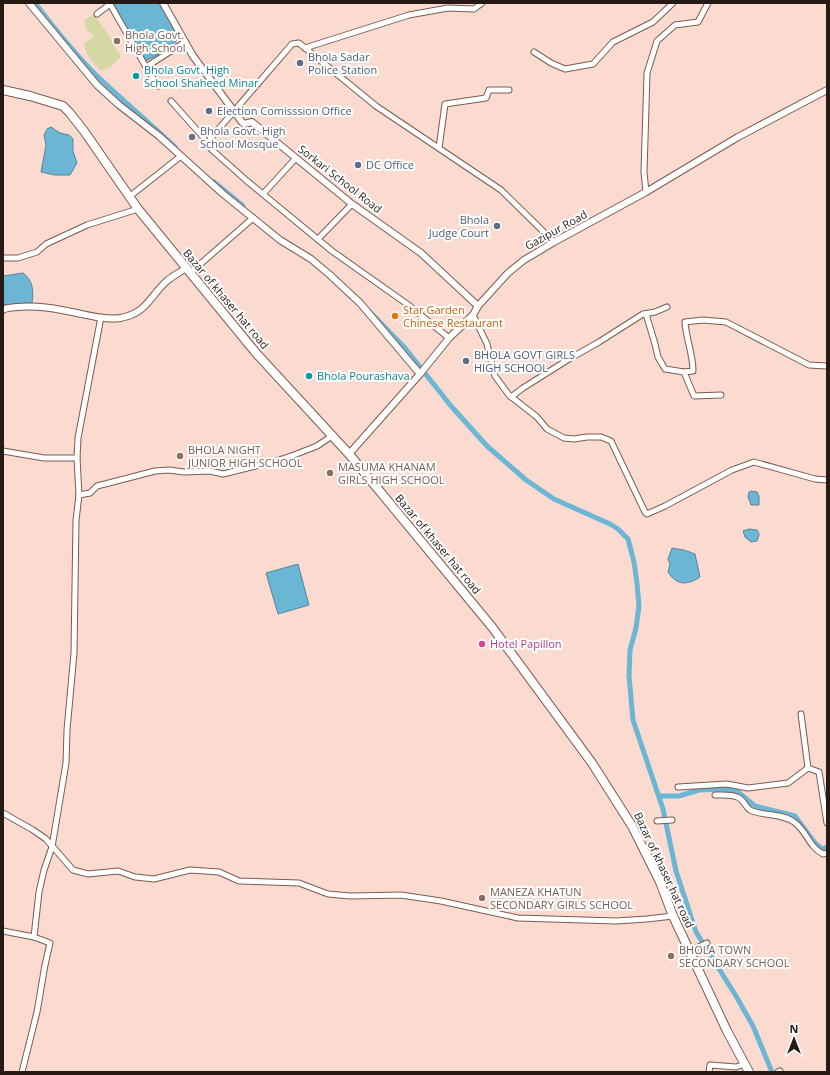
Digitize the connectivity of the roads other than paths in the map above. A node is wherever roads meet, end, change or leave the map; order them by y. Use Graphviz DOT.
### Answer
graph roads {
  1 [pos="29,3"];
  2 [pos="163,3"];
  3 [pos="482,3"];
  4 [pos="673,3"];
  5 [pos="708,3"];
  6 [pos="97,14"];
  7 [pos="185,42"];
  8 [pos="305,48"];
  9 [pos="534,52"];
  10 [pos="146,68"];
  11 [pos="158,86"];
  12 [pos="3,90"];
  13 [pos="509,90"];
  14 [pos="827,90"];
  15 [pos="171,101"];
  16 [pos="235,112"];
  17 [pos="204,138"];
  18 [pos="439,148"];
  19 [pos="181,156"];
  20 [pos="296,158"];
  21 [pos="646,192"];
  22 [pos="263,194"];
  23 [pos="129,197"];
  24 [pos="352,204"];
  25 [pos="138,209"];
  26 [pos="253,218"];
  27 [pos="318,240"];
  28 [pos="554,242"];
  29 [pos="3,258"];
  30 [pos="188,270"];
  31 [pos="478,306"];
  32 [pos="667,308"];
  33 [pos="3,310"];
  34 [pos="646,314"];
  35 [pos="473,315"];
  36 [pos="101,317"];
  37 [pos="449,338"];
  38 [pos="827,366"];
  39 [pos="684,372"];
  40 [pos="420,374"];
  41 [pos="721,395"];
  42 [pos="511,397"];
  43 [pos="332,436"];
  44 [pos="3,451"];
  45 [pos="349,454"];
  46 [pos="77,458"];
  47 [pos="827,480"];
  48 [pos="79,495"];
  49 [pos="801,714"];
  50 [pos="808,768"];
  51 [pos="678,787"];
  52 [pos="715,795"];
  53 [pos="3,813"];
  54 [pos="672,820"];
  55 [pos="657,821"];
  56 [pos="827,823"];
  57 [pos="52,847"];
  58 [pos="827,853"];
  59 [pos="673,916"];
  60 [pos="3,931"];
  61 [pos="34,937"];
  62 [pos="707,943"];
  63 [pos="692,950"];
  64 [pos="744,1064"];
  65 [pos="22,1072"];
  66 [pos="709,1072"];
  67 [pos="749,1072"];
  1 -- 19 [label="street"];
  2 -- 7 [label="street, Sorkari School Road"];
  3 -- 8 [label="street"];
  4 -- 9 [label="street"];
  5 -- 21 [label="street"];
  6 -- 10 [label="street"];
  7 -- 10 [label="street"];
  7 -- 16 [label="street, Sorkari School Road"];
  8 -- 16 [label="street"];
  8 -- 18 [label="street"];
  10 -- 11 [label="street"];
  12 -- 23 [label="main road, Bazar of khaser hat road"];
  13 -- 18 [label="street"];
  14 -- 21 [label="street, Gazipur Road"];
  15 -- 17 [label="street"];
  16 -- 20 [label="street, Sorkari School Road"];
  16 -- 22 [label="street"];
  18 -- 28 [label="street"];
  19 -- 23 [label="street"];
  19 -- 26 [label="street"];
  20 -- 22 [label="street"];
  20 -- 24 [label="street, Sorkari School Road"];
  21 -- 28 [label="street, Gazipur Road"];
  22 -- 27 [label="street"];
  23 -- 25 [label="main road, Bazar of khaser hat road"];
  24 -- 27 [label="street"];
  24 -- 31 [label="street, Sorkari School Road"];
  25 -- 29 [label="street"];
  25 -- 30 [label="main road, Bazar of khaser hat road"];
  26 -- 30 [label="street"];
  26 -- 40 [label="street"];
  27 -- 37 [label="street"];
  28 -- 31 [label="street, Gazipur Road"];
  30 -- 36 [label="street"];
  30 -- 43 [label="main road, Bazar of khaser hat road"];
  31 -- 35 [label="street, Gazipur Road"];
  32 -- 34 [label="street"];
  33 -- 36 [label="street"];
  34 -- 39 [label="street"];
  34 -- 42 [label="street"];
  35 -- 37 [label="street, Gazipur Road"];
  35 -- 42 [label="street"];
  36 -- 46 [label="street"];
  37 -- 40 [label="street, Gazipur Road"];
  38 -- 39 [label="street"];
  39 -- 41 [label="street"];
  40 -- 45 [label="street, Gazipur Road"];
  42 -- 47 [label="street"];
  43 -- 45 [label="main road, Bazar of khaser hat road"];
  43 -- 48 [label="street"];
  44 -- 46 [label="street"];
  45 -- 59 [label="main road, Bazar of khaser hat road"];
  46 -- 48 [label="street"];
  48 -- 57 [label="street"];
  49 -- 50 [label="street"];
  50 -- 51 [label="street"];
  50 -- 56 [label="street"];
  52 -- 58 [label="street"];
  53 -- 57 [label="street"];
  54 -- 55 [label="street"];
  57 -- 59 [label="street"];
  57 -- 61 [label="street"];
  59 -- 63 [label="main road, Bazar of khaser hat road"];
  60 -- 61 [label="street"];
  61 -- 65 [label="street"];
  62 -- 63 [label="street"];
  63 -- 64 [label="main road, Bazar of khaser hat road"];
  64 -- 66 [label="street"];
  64 -- 67 [label="main road, Bazar of khaser hat road"];
}
